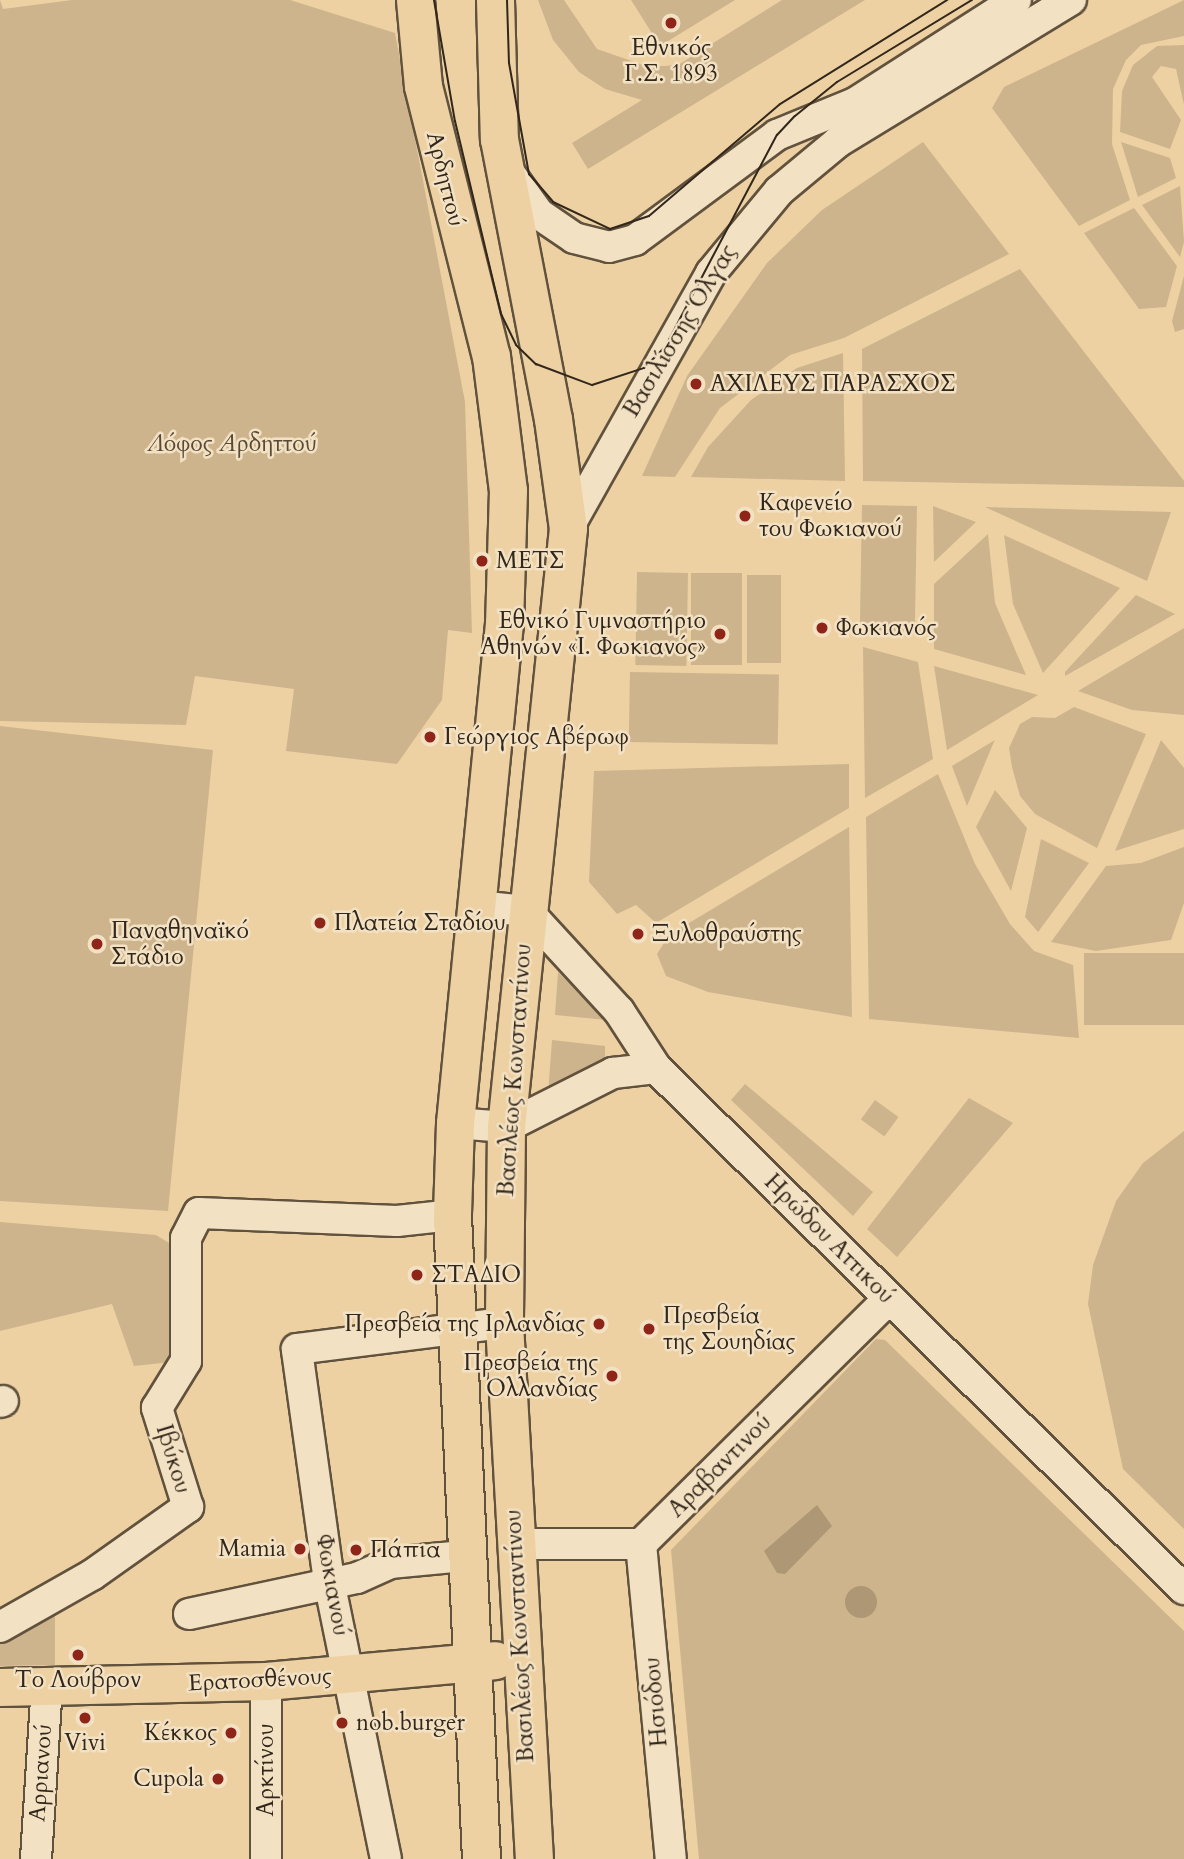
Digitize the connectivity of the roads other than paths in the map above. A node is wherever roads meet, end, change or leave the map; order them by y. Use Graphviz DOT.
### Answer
graph roads {
  1 [pos="415,0"];
  2 [pos="495,0"];
  3 [pos="1016,0"];
  4 [pos="1071,0"];
  5 [pos="503,162"];
  6 [pos="568,528"];
  7 [pos="476,906"];
  8 [pos="527,911"];
  9 [pos="656,1068"];
  10 [pos="455,1123"];
  11 [pos="506,1127"];
  12 [pos="452,1215"];
  13 [pos="889,1299"];
  14 [pos="505,1323"];
  15 [pos="458,1329"];
  16 [pos="514,1544"];
  17 [pos="641,1544"];
  18 [pos="464,1556"];
  19 [pos="329,1581"];
  20 [pos="1184,1588"];
  21 [pos="189,1614"];
  22 [pos="0,1628"];
  23 [pos="519,1657"];
  24 [pos="469,1663"];
  25 [pos="349,1676"];
  26 [pos="266,1681"];
  27 [pos="47,1686"];
  28 [pos="0,1687"];
  29 [pos="36,1859"];
  30 [pos="266,1859"];
  31 [pos="386,1859"];
  32 [pos="481,1859"];
  33 [pos="534,1859"];
  34 [pos="671,1859"];
  1 -- 7 [label="main road, Αρδηττού"];
  2 -- 5 [label="main road"];
  3 -- 5 [label="street"];
  4 -- 6 [label="street, Βασιλίσσης Όλγας"];
  5 -- 6 [label="main road, Βασιλέως Κωνσταντίνου"];
  6 -- 8 [label="main road, Βασιλέως Κωνσταντίνου"];
  7 -- 8 [label="street"];
  7 -- 10 [label="main road"];
  8 -- 9 [label="street, Ηρώδου Αττικού"];
  8 -- 11 [label="main road, Βασιλέως Κωνσταντίνου"];
  9 -- 11 [label="street"];
  9 -- 13 [label="street, Ηρώδου Αττικού"];
  10 -- 11 [label="street"];
  10 -- 12 [label="main road"];
  11 -- 14 [label="main road, Βασιλέως Κωνσταντίνου"];
  12 -- 15 [label="main road"];
  12 -- 22 [label="street, Ιβύκου"];
  13 -- 17 [label="street, Αραβαντινού"];
  13 -- 20 [label="street, Ηρώδου Αττικού"];
  14 -- 15 [label="street"];
  14 -- 16 [label="main road, Βασιλέως Κωνσταντίνου"];
  15 -- 18 [label="main road"];
  15 -- 19 [label="street, Φωκιανού"];
  16 -- 17 [label="street"];
  16 -- 23 [label="main road, Βασιλέως Κωνσταντίνου"];
  17 -- 34 [label="street, Ησιόδου"];
  18 -- 19 [label="street"];
  18 -- 24 [label="main road"];
  19 -- 21 [label="street"];
  19 -- 25 [label="street, Φωκιανού"];
  23 -- 24 [label="main road, Ερατοσθένους"];
  23 -- 33 [label="main road, Βασιλέως Κωνσταντίνου"];
  24 -- 25 [label="main road, Ερατοσθένους"];
  24 -- 32 [label="main road"];
  25 -- 26 [label="main road, Ερατοσθένους"];
  25 -- 31 [label="street, Φωκιανού"];
  26 -- 27 [label="main road, Ερατοσθένους"];
  26 -- 30 [label="street, Αρκτίνου"];
  27 -- 28 [label="main road, Ερατοσθένους"];
  27 -- 29 [label="street, Αρριανού"];
}
